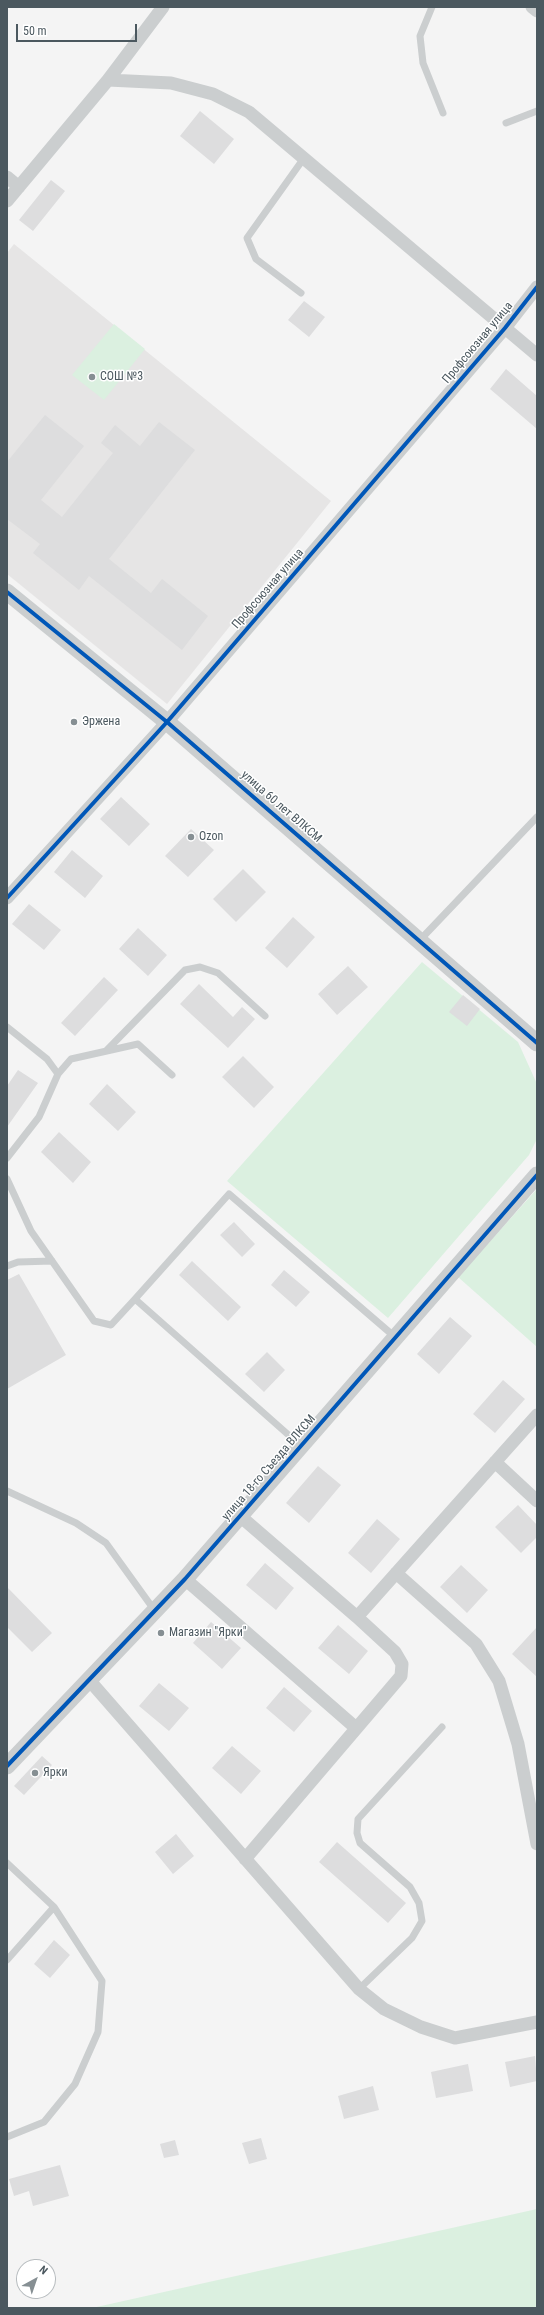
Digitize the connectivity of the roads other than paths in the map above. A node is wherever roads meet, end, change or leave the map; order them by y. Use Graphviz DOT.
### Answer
graph roads {
  1 [pos="163,7"];
  2 [pos="432,7"];
  3 [pos="532,7"];
  4 [pos="537,11"];
  5 [pos="108,80"];
  6 [pos="537,111"];
  7 [pos="443,113"];
  8 [pos="506,123"];
  9 [pos="304,158"];
  10 [pos="7,177"];
  11 [pos="19,187"];
  12 [pos="7,201"];
  13 [pos="537,287"];
  14 [pos="301,293"];
  15 [pos="505,328"];
  16 [pos="537,355"];
  17 [pos="7,592"];
  18 [pos="167,722"];
  19 [pos="537,817"];
  20 [pos="7,898"];
  21 [pos="420,940"];
  22 [pos="265,1016"];
  23 [pos="7,1027"];
  24 [pos="537,1043"];
  25 [pos="106,1051"];
  26 [pos="58,1074"];
  27 [pos="172,1075"];
  28 [pos="7,1158"];
  29 [pos="537,1175"];
  30 [pos="7,1179"];
  31 [pos="52,1261"];
  32 [pos="7,1266"];
  33 [pos="135,1298"];
  34 [pos="395,1337"];
  35 [pos="537,1415"];
  36 [pos="302,1446"];
  37 [pos="495,1462"];
  38 [pos="7,1491"];
  39 [pos="537,1501"];
  40 [pos="240,1516"];
  41 [pos="396,1573"];
  42 [pos="184,1579"];
  43 [pos="156,1612"];
  44 [pos="357,1617"];
  45 [pos="90,1681"];
  46 [pos="442,1727"];
  47 [pos="356,1728"];
  48 [pos="7,1766"];
  49 [pos="537,1844"];
  50 [pos="245,1859"];
  51 [pos="7,1863"];
  52 [pos="54,1908"];
  53 [pos="7,1960"];
  54 [pos="359,1989"];
  55 [pos="537,2022"];
  56 [pos="7,2137"];
  1 -- 5 [label="street"];
  2 -- 7 [label="lane"];
  3 -- 4 [label="street"];
  5 -- 9 [label="street"];
  5 -- 11 [label="street"];
  6 -- 8 [label="lane"];
  9 -- 14 [label="lane"];
  9 -- 15 [label="street"];
  10 -- 11 [label="street"];
  11 -- 12 [label="street"];
  13 -- 15 [label="street, Профсоюзная улица"];
  15 -- 16 [label="street"];
  15 -- 18 [label="street, Профсоюзная улица"];
  17 -- 18 [label="street, улица 60 лет ВЛКСМ"];
  18 -- 20 [label="street, Профсоюзная улица"];
  18 -- 21 [label="street, улица 60 лет ВЛКСМ"];
  19 -- 21 [label="lane"];
  21 -- 24 [label="street, улица 60 лет ВЛКСМ"];
  22 -- 25 [label="lane"];
  23 -- 26 [label="lane"];
  25 -- 26 [label="lane"];
  25 -- 27 [label="lane"];
  26 -- 28 [label="lane"];
  29 -- 34 [label="street, улица 18-го Съезда ВЛКСМ"];
  30 -- 31 [label="lane"];
  31 -- 32 [label="lane"];
  31 -- 33 [label="lane"];
  33 -- 34 [label="lane"];
  33 -- 36 [label="lane"];
  34 -- 36 [label="street, улица 18-го Съезда ВЛКСМ"];
  35 -- 37 [label="street"];
  36 -- 40 [label="street, улица 18-го Съезда ВЛКСМ"];
  37 -- 39 [label="street"];
  37 -- 41 [label="street"];
  38 -- 43 [label="lane"];
  40 -- 42 [label="street, улица 18-го Съезда ВЛКСМ"];
  40 -- 44 [label="street"];
  41 -- 44 [label="street"];
  41 -- 49 [label="street"];
  42 -- 43 [label="street, улица 18-го Съезда ВЛКСМ"];
  42 -- 47 [label="street"];
  43 -- 45 [label="street, улица 18-го Съезда ВЛКСМ"];
  44 -- 47 [label="street"];
  45 -- 48 [label="street, улица 18-го Съезда ВЛКСМ"];
  45 -- 50 [label="street"];
  46 -- 54 [label="lane"];
  47 -- 50 [label="street"];
  50 -- 54 [label="street"];
  51 -- 52 [label="lane"];
  52 -- 53 [label="lane"];
  52 -- 56 [label="lane"];
  54 -- 55 [label="street"];
}
